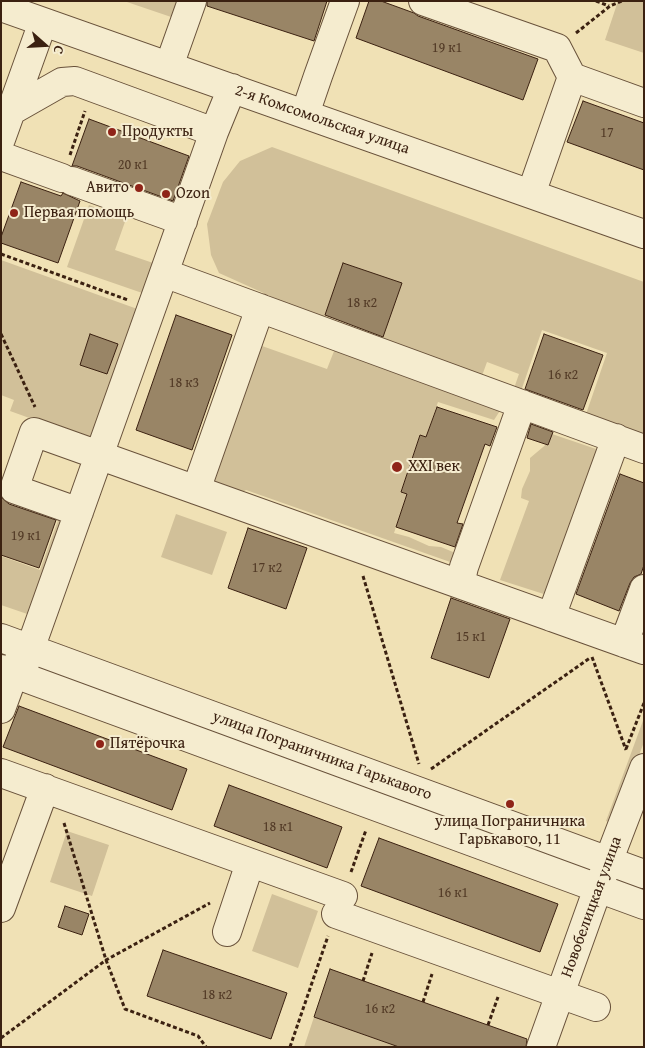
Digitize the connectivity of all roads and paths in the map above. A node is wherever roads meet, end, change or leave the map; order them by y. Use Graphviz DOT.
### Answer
graph roads {
  1 [pos="192,1"];
  2 [pos="345,1"];
  3 [pos="423,1"];
  4 [pos="596,1"];
  5 [pos="612,1"];
  6 [pos="622,1"];
  7 [pos="610,6"];
  8 [pos="1,7"];
  9 [pos="43,22"];
  10 [pos="558,48"];
  11 [pos="169,66"];
  12 [pos="572,77"];
  13 [pos="93,88"];
  14 [pos="232,88"];
  15 [pos="644,103"];
  16 [pos="11,111"];
  17 [pos="306,114"];
  18 [pos="214,132"];
  19 [pos="1,139"];
  20 [pos="1,156"];
  21 [pos="67,179"];
  22 [pos="531,194"];
  23 [pos="183,221"];
  24 [pos="644,234"];
  25 [pos="1,254"];
  26 [pos="164,273"];
  27 [pos="151,308"];
  28 [pos="260,308"];
  29 [pos="1,334"];
  30 [pos="522,404"];
  31 [pos="48,438"];
  32 [pos="616,438"];
  33 [pos="644,449"];
  34 [pos="99,456"];
  35 [pos="196,490"];
  36 [pos="79,512"];
  37 [pos="354,547"];
  38 [pos="460,584"];
  39 [pos="644,589"];
  40 [pos="551,617"];
  41 [pos="18,644"];
  42 [pos="634,646"];
  43 [pos="592,657"];
  44 [pos="12,673"];
  45 [pos="566,675"];
  46 [pos="1,709"];
  47 [pos="635,759"];
  48 [pos="419,765"];
  49 [pos="430,770"];
  50 [pos="1,773"];
  51 [pos="49,790"];
  52 [pos="367,826"];
  53 [pos="608,861"];
  54 [pos="247,874"];
  55 [pos="644,874"];
  56 [pos="598,888"];
  57 [pos="644,904"];
  58 [pos="339,905"];
  59 [pos="1,908"];
  60 [pos="226,932"];
  61 [pos="106,960"];
  62 [pos="560,994"];
  63 [pos="596,1007"];
  64 [pos="1,1038"];
  65 [pos="206,1047"];
  66 [pos="290,1047"];
  67 [pos="541,1047"];
  1 -- 11 [label="street"];
  2 -- 17 [label="street"];
  3 -- 10 [label="street"];
  4 -- 7 [label="path"];
  5 -- 7 [label="path"];
  6 -- 7 [label="path"];
  7 -- 10 [label="path"];
  8 -- 9 [label="street, 2-я Комсомольская улица"];
  9 -- 11 [label="street, 2-я Комсомольская улица"];
  9 -- 16 [label="street"];
  10 -- 12 [label="street"];
  11 -- 14 [label="street, 2-я Комсомольская улица"];
  12 -- 15 [label="street"];
  12 -- 22 [label="street"];
  13 -- 16 [label="street"];
  13 -- 18 [label="street"];
  13 -- 21 [label="path"];
  14 -- 17 [label="street, 2-я Комсомольская улица"];
  14 -- 18 [label="street"];
  16 -- 19 [label="street"];
  17 -- 22 [label="street, 2-я Комсомольская улица"];
  18 -- 23 [label="street"];
  20 -- 21 [label="street"];
  21 -- 23 [label="street"];
  22 -- 24 [label="street, 2-я Комсомольская улица"];
  23 -- 26 [label="street"];
  25 -- 27 [label="path"];
  26 -- 27 [label="street"];
  26 -- 28 [label="street"];
  27 -- 34 [label="street"];
  28 -- 30 [label="street"];
  28 -- 35 [label="street"];
  29 -- 31 [label="path"];
  30 -- 32 [label="street"];
  30 -- 38 [label="street"];
  31 -- 34 [label="street"];
  31 -- 36 [label="street"];
  32 -- 33 [label="street"];
  32 -- 40 [label="street"];
  34 -- 35 [label="street"];
  34 -- 36 [label="street"];
  35 -- 37 [label="street"];
  36 -- 41 [label="street"];
  37 -- 38 [label="street"];
  37 -- 48 [label="path"];
  38 -- 40 [label="street"];
  39 -- 42 [label="street"];
  40 -- 42 [label="street"];
  41 -- 44 [label="street"];
  41 -- 53 [label="street, улица Пограничника Гарькавого"];
  43 -- 47 [label="path"];
  44 -- 46 [label="street"];
  44 -- 56 [label="street, улица Пограничника Гарькавого"];
  45 -- 49 [label="path"];
  47 -- 53 [label="street, Новобелицкая улица"];
  50 -- 51 [label="street"];
  51 -- 54 [label="street"];
  51 -- 59 [label="street"];
  51 -- 61 [label="path"];
  52 -- 58 [label="path"];
  53 -- 55 [label="street, улица Пограничника Гарькавого"];
  53 -- 56 [label="street, Новобелицкая улица"];
  54 -- 58 [label="street"];
  54 -- 60 [label="street"];
  54 -- 61 [label="path"];
  56 -- 57 [label="street, улица Пограничника Гарькавого"];
  56 -- 62 [label="street, Новобелицкая улица"];
  58 -- 62 [label="street"];
  58 -- 66 [label="path"];
  61 -- 64 [label="path"];
  61 -- 65 [label="path"];
  62 -- 63 [label="street"];
  62 -- 67 [label="street, Новобелицкая улица"];
}
